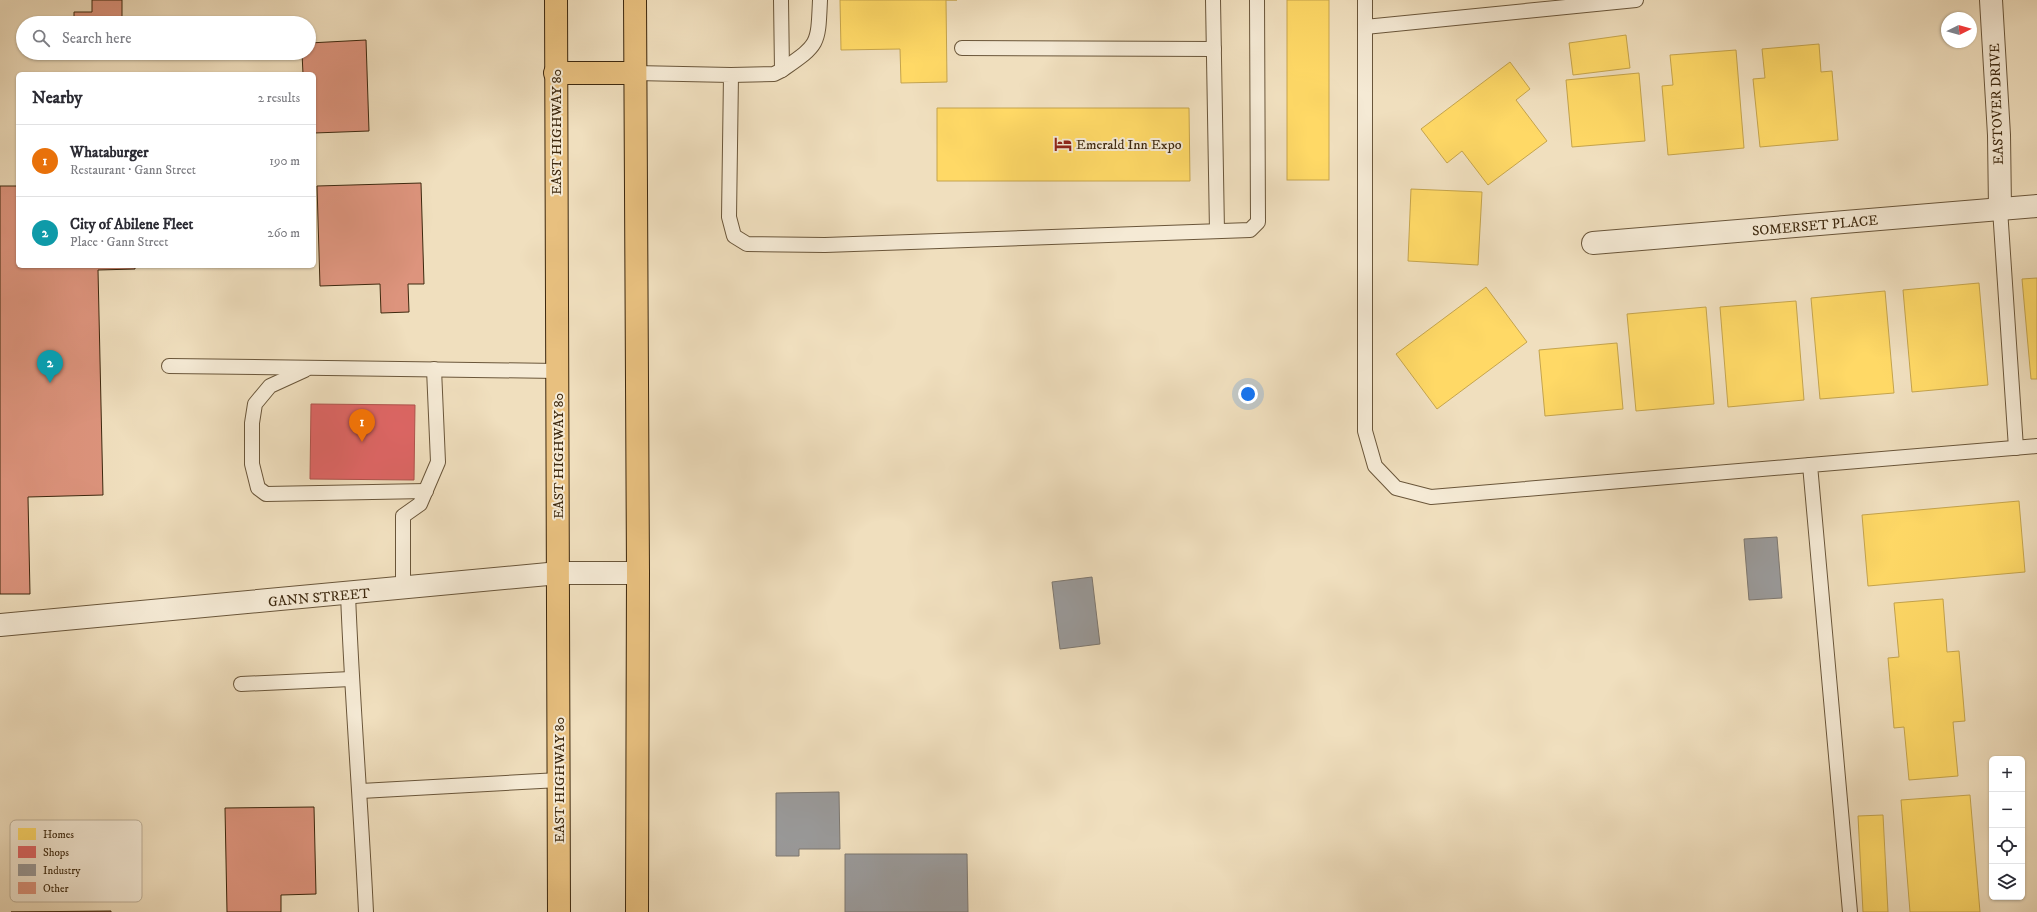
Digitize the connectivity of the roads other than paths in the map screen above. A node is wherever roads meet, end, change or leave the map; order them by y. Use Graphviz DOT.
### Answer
graph roads {
  1 [pos="556,0"];
  2 [pos="635,0"];
  3 [pos="781,0"];
  4 [pos="820,0"];
  5 [pos="1213,0"];
  6 [pos="1257,0"];
  7 [pos="1365,0"];
  8 [pos="1636,0"];
  9 [pos="1991,0"];
  10 [pos="1365,27"];
  11 [pos="962,48"];
  12 [pos="1214,49"];
  13 [pos="782,70"];
  14 [pos="555,73"];
  15 [pos="635,73"];
  16 [pos="731,75"];
  17 [pos="2037,206"];
  18 [pos="2000,209"];
  19 [pos="1217,231"];
  20 [pos="1593,243"];
  21 [pos="169,366"];
  22 [pos="309,368"];
  23 [pos="434,369"];
  24 [pos="557,370"];
  25 [pos="2037,446"];
  26 [pos="2016,448"];
  27 [pos="1810,465"];
  28 [pos="426,491"];
  29 [pos="559,574"];
  30 [pos="638,574"];
  31 [pos="403,589"];
  32 [pos="348,594"];
  33 [pos="0,625"];
  34 [pos="351,679"];
  35 [pos="241,684"];
  36 [pos="559,780"];
  37 [pos="361,791"];
  38 [pos="366,912"];
  39 [pos="558,912"];
  40 [pos="637,912"];
  41 [pos="1850,912"];
  1 -- 14 [label="main road, EAST HIGHWAY 80"];
  2 -- 15 [label="main road"];
  3 -- 13 [label="lane"];
  4 -- 13 [label="lane"];
  5 -- 12 [label="lane"];
  6 -- 19 [label="lane"];
  7 -- 10 [label="lane"];
  8 -- 10 [label="lane"];
  9 -- 18 [label="street, EASTOVER DRIVE"];
  10 -- 27 [label="lane"];
  11 -- 12 [label="lane"];
  12 -- 19 [label="lane"];
  13 -- 16 [label="lane"];
  14 -- 15 [label="main road"];
  14 -- 24 [label="main road, EAST HIGHWAY 80"];
  15 -- 16 [label="lane"];
  15 -- 30 [label="main road"];
  16 -- 19 [label="lane"];
  17 -- 18 [label="street, SOMERSET PLACE"];
  18 -- 20 [label="street, SOMERSET PLACE"];
  18 -- 26 [label="lane"];
  21 -- 22 [label="lane"];
  22 -- 23 [label="lane"];
  22 -- 28 [label="lane"];
  23 -- 24 [label="lane"];
  23 -- 28 [label="lane"];
  24 -- 29 [label="main road, EAST HIGHWAY 80"];
  25 -- 26 [label="lane"];
  26 -- 27 [label="lane"];
  27 -- 41 [label="lane"];
  28 -- 31 [label="lane"];
  29 -- 30 [label="street, GANN STREET"];
  29 -- 31 [label="street, GANN STREET"];
  29 -- 36 [label="main road, EAST HIGHWAY 80"];
  30 -- 40 [label="main road"];
  31 -- 32 [label="street, GANN STREET"];
  32 -- 33 [label="street, GANN STREET"];
  32 -- 34 [label="lane"];
  34 -- 35 [label="lane"];
  34 -- 37 [label="lane"];
  36 -- 37 [label="lane"];
  36 -- 39 [label="main road, EAST HIGHWAY 80"];
  37 -- 38 [label="lane"];
}
